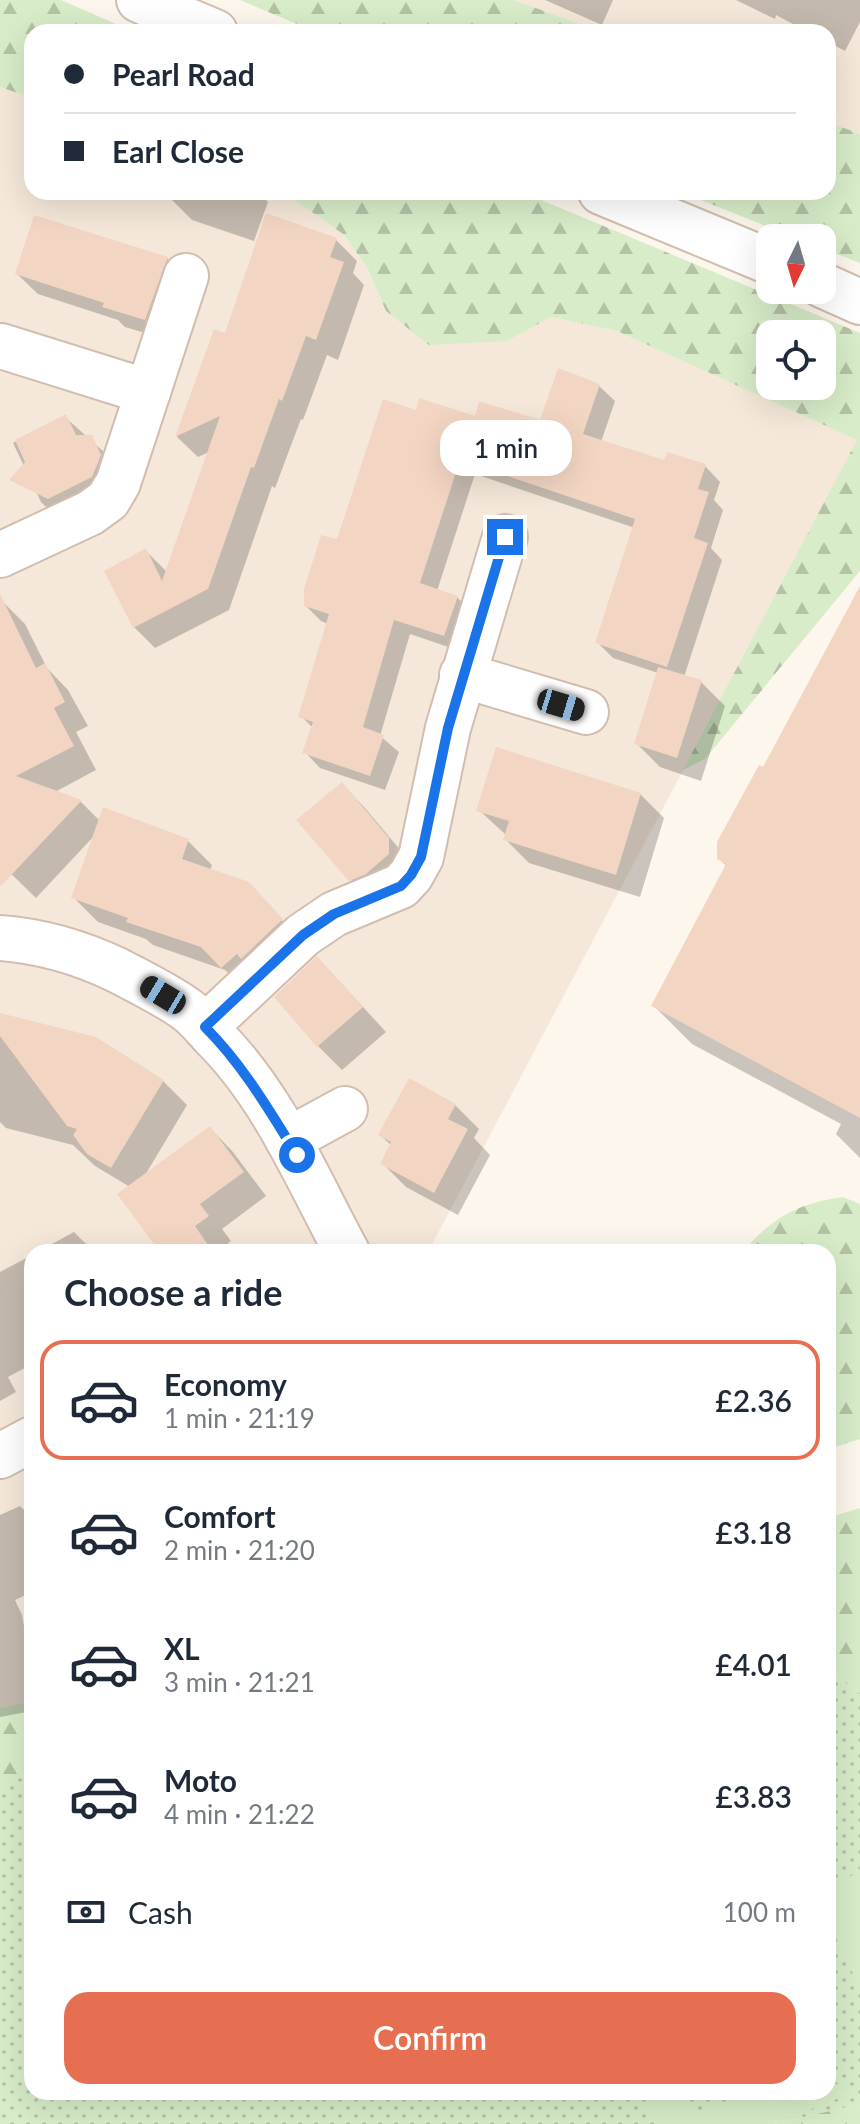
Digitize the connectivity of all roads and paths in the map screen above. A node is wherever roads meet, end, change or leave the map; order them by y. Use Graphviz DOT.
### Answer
graph roads {
  1 [pos="139,0"];
  2 [pos="196,24"];
  3 [pos="620,200"];
  4 [pos="756,256"];
  5 [pos="186,276"];
  6 [pos="836,291"];
  7 [pos="860,302"];
  8 [pos="1,346"];
  9 [pos="148,392"];
  10 [pos="505,537"];
  11 [pos="0,555"];
  12 [pos="462,675"];
  13 [pos="586,712"];
  14 [pos="0,938"];
  15 [pos="205,1027"];
  16 [pos="345,1109"];
  17 [pos="288,1140"];
  18 [pos="343,1244"];
  19 [pos="24,1443"];
  20 [pos="0,1456"];
  1 -- 2 [label="street"];
  3 -- 4 [label="street"];
  5 -- 9 [label="street"];
  6 -- 7 [label="street"];
  8 -- 9 [label="street"];
  9 -- 11 [label="street"];
  10 -- 12 [label="street"];
  12 -- 13 [label="street"];
  12 -- 15 [label="street"];
  14 -- 15 [label="street"];
  15 -- 17 [label="street"];
  16 -- 17 [label="street"];
  17 -- 18 [label="street"];
  19 -- 20 [label="street"];
}
